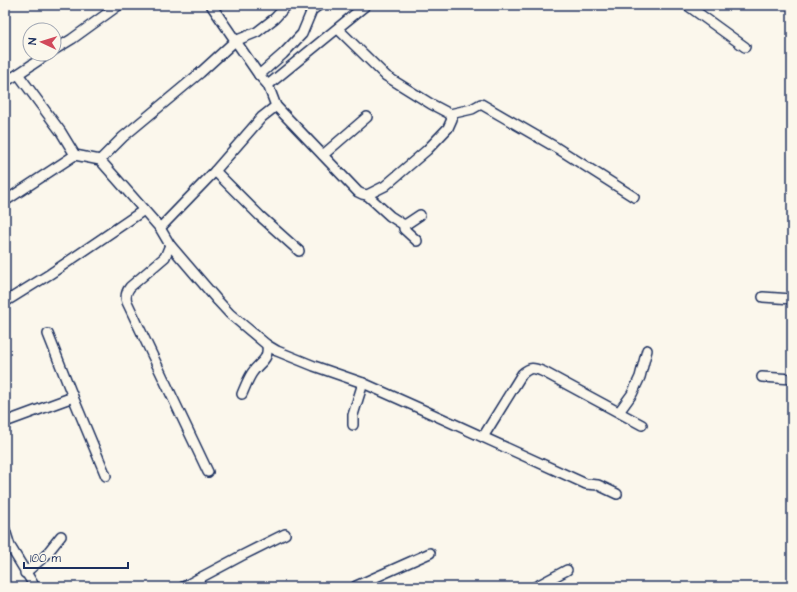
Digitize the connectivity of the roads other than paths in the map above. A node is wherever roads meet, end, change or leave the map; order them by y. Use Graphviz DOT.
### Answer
graph roads {
  1 [pos="119,5"];
  2 [pos="211,5"];
  3 [pos="287,5"];
  4 [pos="319,5"];
  5 [pos="366,5"];
  6 [pos="687,5"];
  7 [pos="338,28"];
  8 [pos="235,40"];
  9 [pos="62,45"];
  10 [pos="745,47"];
  11 [pos="36,62"];
  12 [pos="18,74"];
  13 [pos="259,75"];
  14 [pos="5,82"];
  15 [pos="268,85"];
  16 [pos="276,106"];
  17 [pos="450,114"];
  18 [pos="367,117"];
  19 [pos="75,155"];
  20 [pos="323,155"];
  21 [pos="100,160"];
  22 [pos="215,172"];
  23 [pos="367,195"];
  24 [pos="634,197"];
  25 [pos="5,201"];
  26 [pos="144,210"];
  27 [pos="420,215"];
  28 [pos="404,225"];
  29 [pos="160,228"];
  30 [pos="417,241"];
  31 [pos="170,245"];
  32 [pos="299,251"];
  33 [pos="763,297"];
  34 [pos="792,299"];
  35 [pos="5,302"];
  36 [pos="48,334"];
  37 [pos="267,345"];
  38 [pos="647,350"];
  39 [pos="762,377"];
  40 [pos="792,378"];
  41 [pos="363,383"];
  42 [pos="242,394"];
  43 [pos="73,397"];
  44 [pos="619,412"];
  45 [pos="5,422"];
  46 [pos="353,425"];
  47 [pos="642,425"];
  48 [pos="483,436"];
  49 [pos="208,472"];
  50 [pos="106,476"];
  51 [pos="617,494"];
  52 [pos="5,530"];
  53 [pos="285,534"];
  54 [pos="61,536"];
  55 [pos="430,553"];
  56 [pos="567,570"];
  57 [pos="25,573"];
  58 [pos="35,587"];
  59 [pos="183,587"];
  60 [pos="355,587"];
  61 [pos="535,587"];
  1 -- 9 [label="street"];
  2 -- 8 [label="street"];
  3 -- 8 [label="street"];
  4 -- 13 [label="street"];
  5 -- 7 [label="street"];
  6 -- 10 [label="street"];
  7 -- 15 [label="street"];
  7 -- 17 [label="street"];
  8 -- 13 [label="street"];
  8 -- 21 [label="street"];
  11 -- 12 [label="street"];
  12 -- 14 [label="street"];
  12 -- 19 [label="street"];
  13 -- 15 [label="street"];
  15 -- 16 [label="street"];
  16 -- 20 [label="street"];
  16 -- 22 [label="street"];
  17 -- 23 [label="street"];
  17 -- 24 [label="street"];
  18 -- 20 [label="street"];
  19 -- 21 [label="street"];
  19 -- 25 [label="street"];
  20 -- 23 [label="street"];
  21 -- 26 [label="street"];
  22 -- 29 [label="street"];
  22 -- 32 [label="street"];
  23 -- 28 [label="street"];
  26 -- 29 [label="street"];
  26 -- 35 [label="street"];
  27 -- 28 [label="street"];
  28 -- 30 [label="street"];
  29 -- 31 [label="street"];
  31 -- 37 [label="street"];
  31 -- 49 [label="street"];
  33 -- 34 [label="street"];
  36 -- 43 [label="street"];
  37 -- 41 [label="street"];
  37 -- 42 [label="street"];
  38 -- 44 [label="street"];
  39 -- 40 [label="street"];
  41 -- 46 [label="street"];
  41 -- 48 [label="street"];
  43 -- 45 [label="street"];
  43 -- 50 [label="street"];
  44 -- 47 [label="street"];
  44 -- 48 [label="street"];
  48 -- 51 [label="street"];
  52 -- 57 [label="street"];
  53 -- 59 [label="street"];
  54 -- 57 [label="street"];
  55 -- 60 [label="street"];
  56 -- 61 [label="street"];
  57 -- 58 [label="street"];
}
